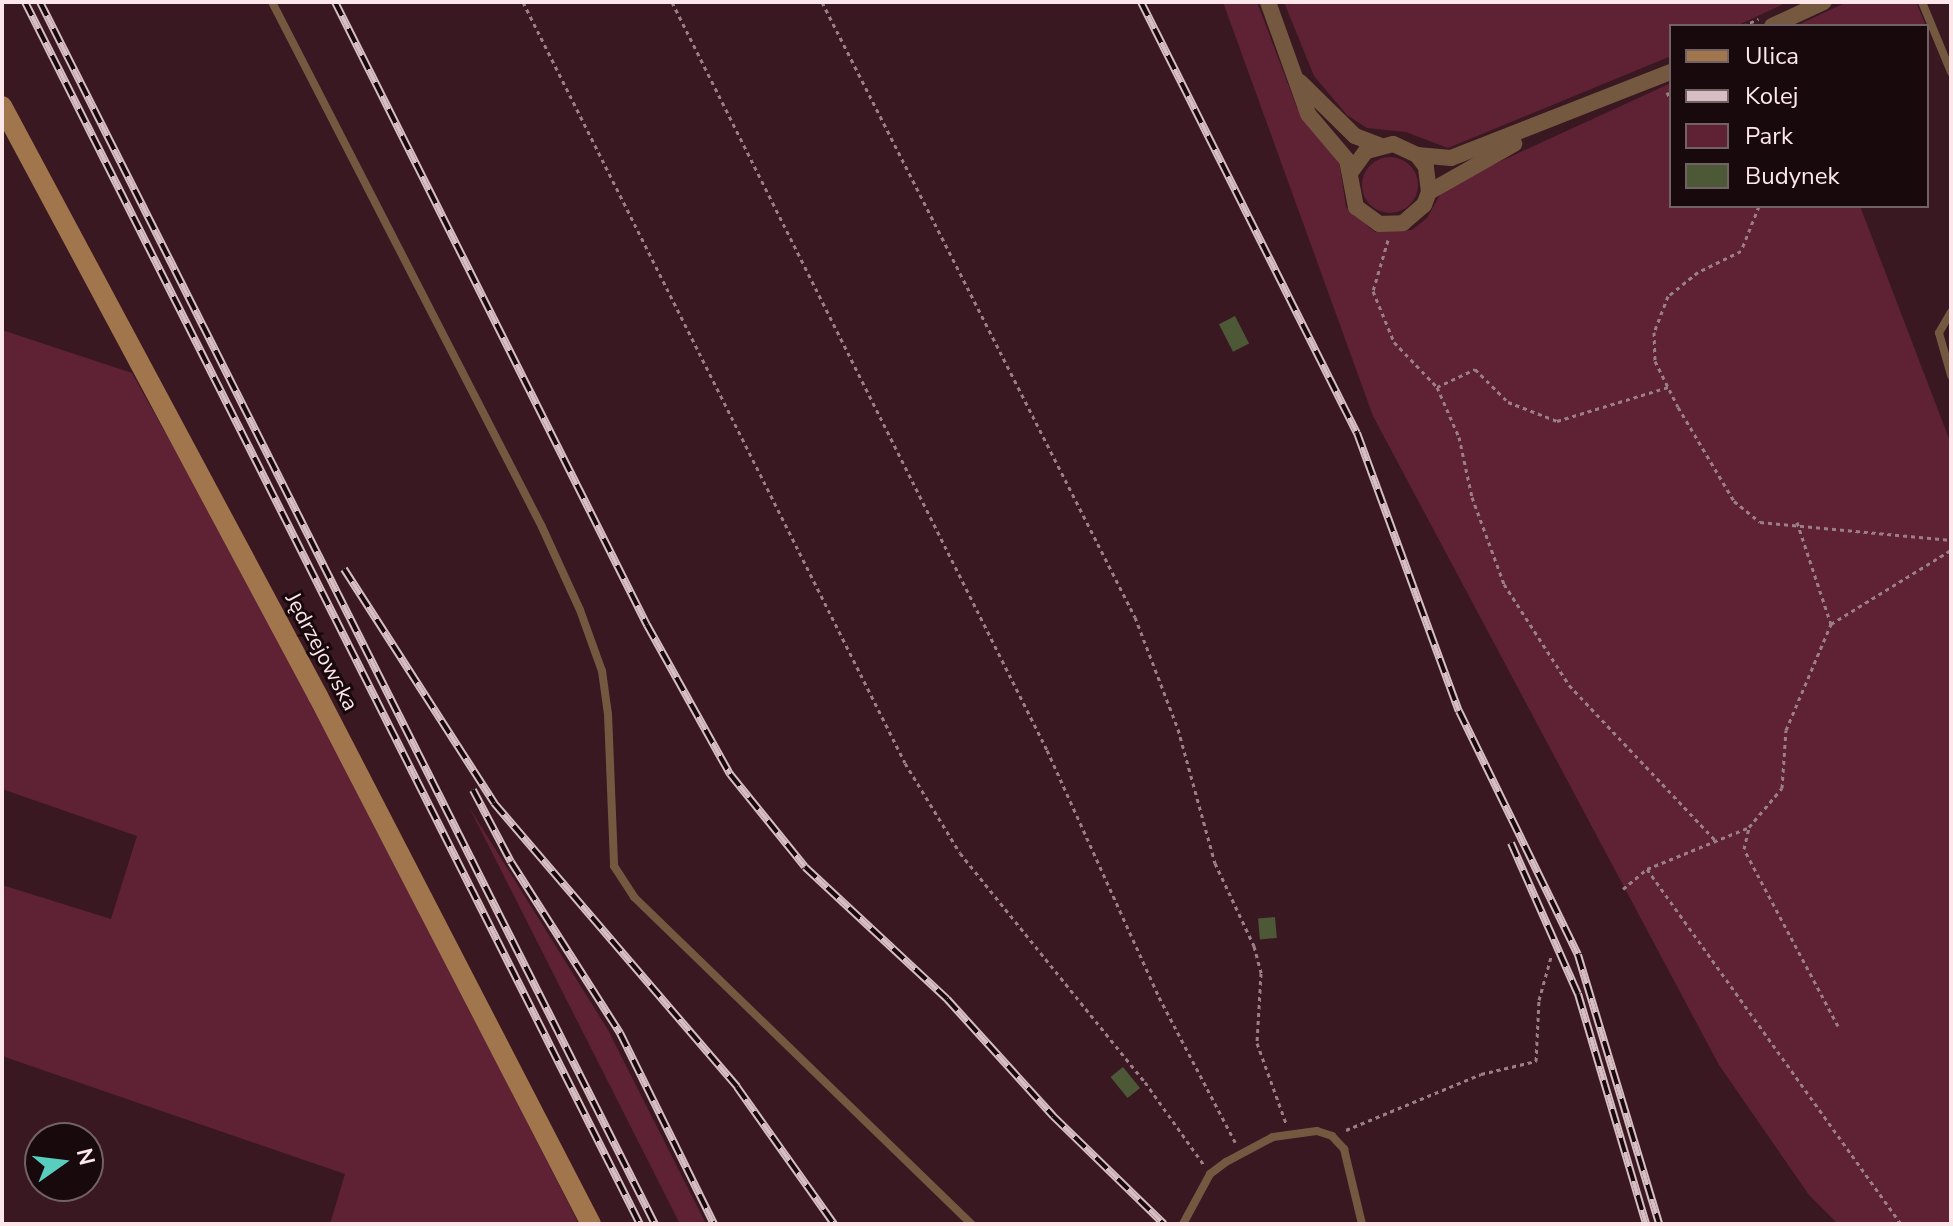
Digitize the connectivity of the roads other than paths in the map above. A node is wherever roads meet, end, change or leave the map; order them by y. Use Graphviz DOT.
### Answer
graph roads {
  1 [pos="272,2"];
  2 [pos="1268,2"];
  3 [pos="1824,2"];
  4 [pos="1922,2"];
  5 [pos="1776,24"];
  6 [pos="1951,72"];
  7 [pos="1669,73"];
  8 [pos="1294,74"];
  9 [pos="2,106"];
  10 [pos="1550,123"];
  11 [pos="1379,145"];
  12 [pos="1417,155"];
  13 [pos="1351,172"];
  14 [pos="1429,192"];
  15 [pos="1951,312"];
  16 [pos="1951,375"];
  17 [pos="591,1224"];
  18 [pos="972,1224"];
  19 [pos="1183,1224"];
  20 [pos="1362,1224"];
  1 -- 18 [label="lane"];
  2 -- 8 [label="street"];
  3 -- 5 [label="street"];
  4 -- 6 [label="lane"];
  7 -- 10 [label="street"];
  8 -- 11 [label="street"];
  8 -- 13 [label="street"];
  9 -- 17 [label="street, Jędrzejowska"];
  10 -- 12 [label="street"];
  10 -- 14 [label="street"];
  11 -- 12 [label="street"];
  11 -- 13 [label="street"];
  12 -- 14 [label="street"];
  13 -- 14 [label="street"];
  15 -- 16 [label="lane"];
  19 -- 20 [label="lane"];
}
